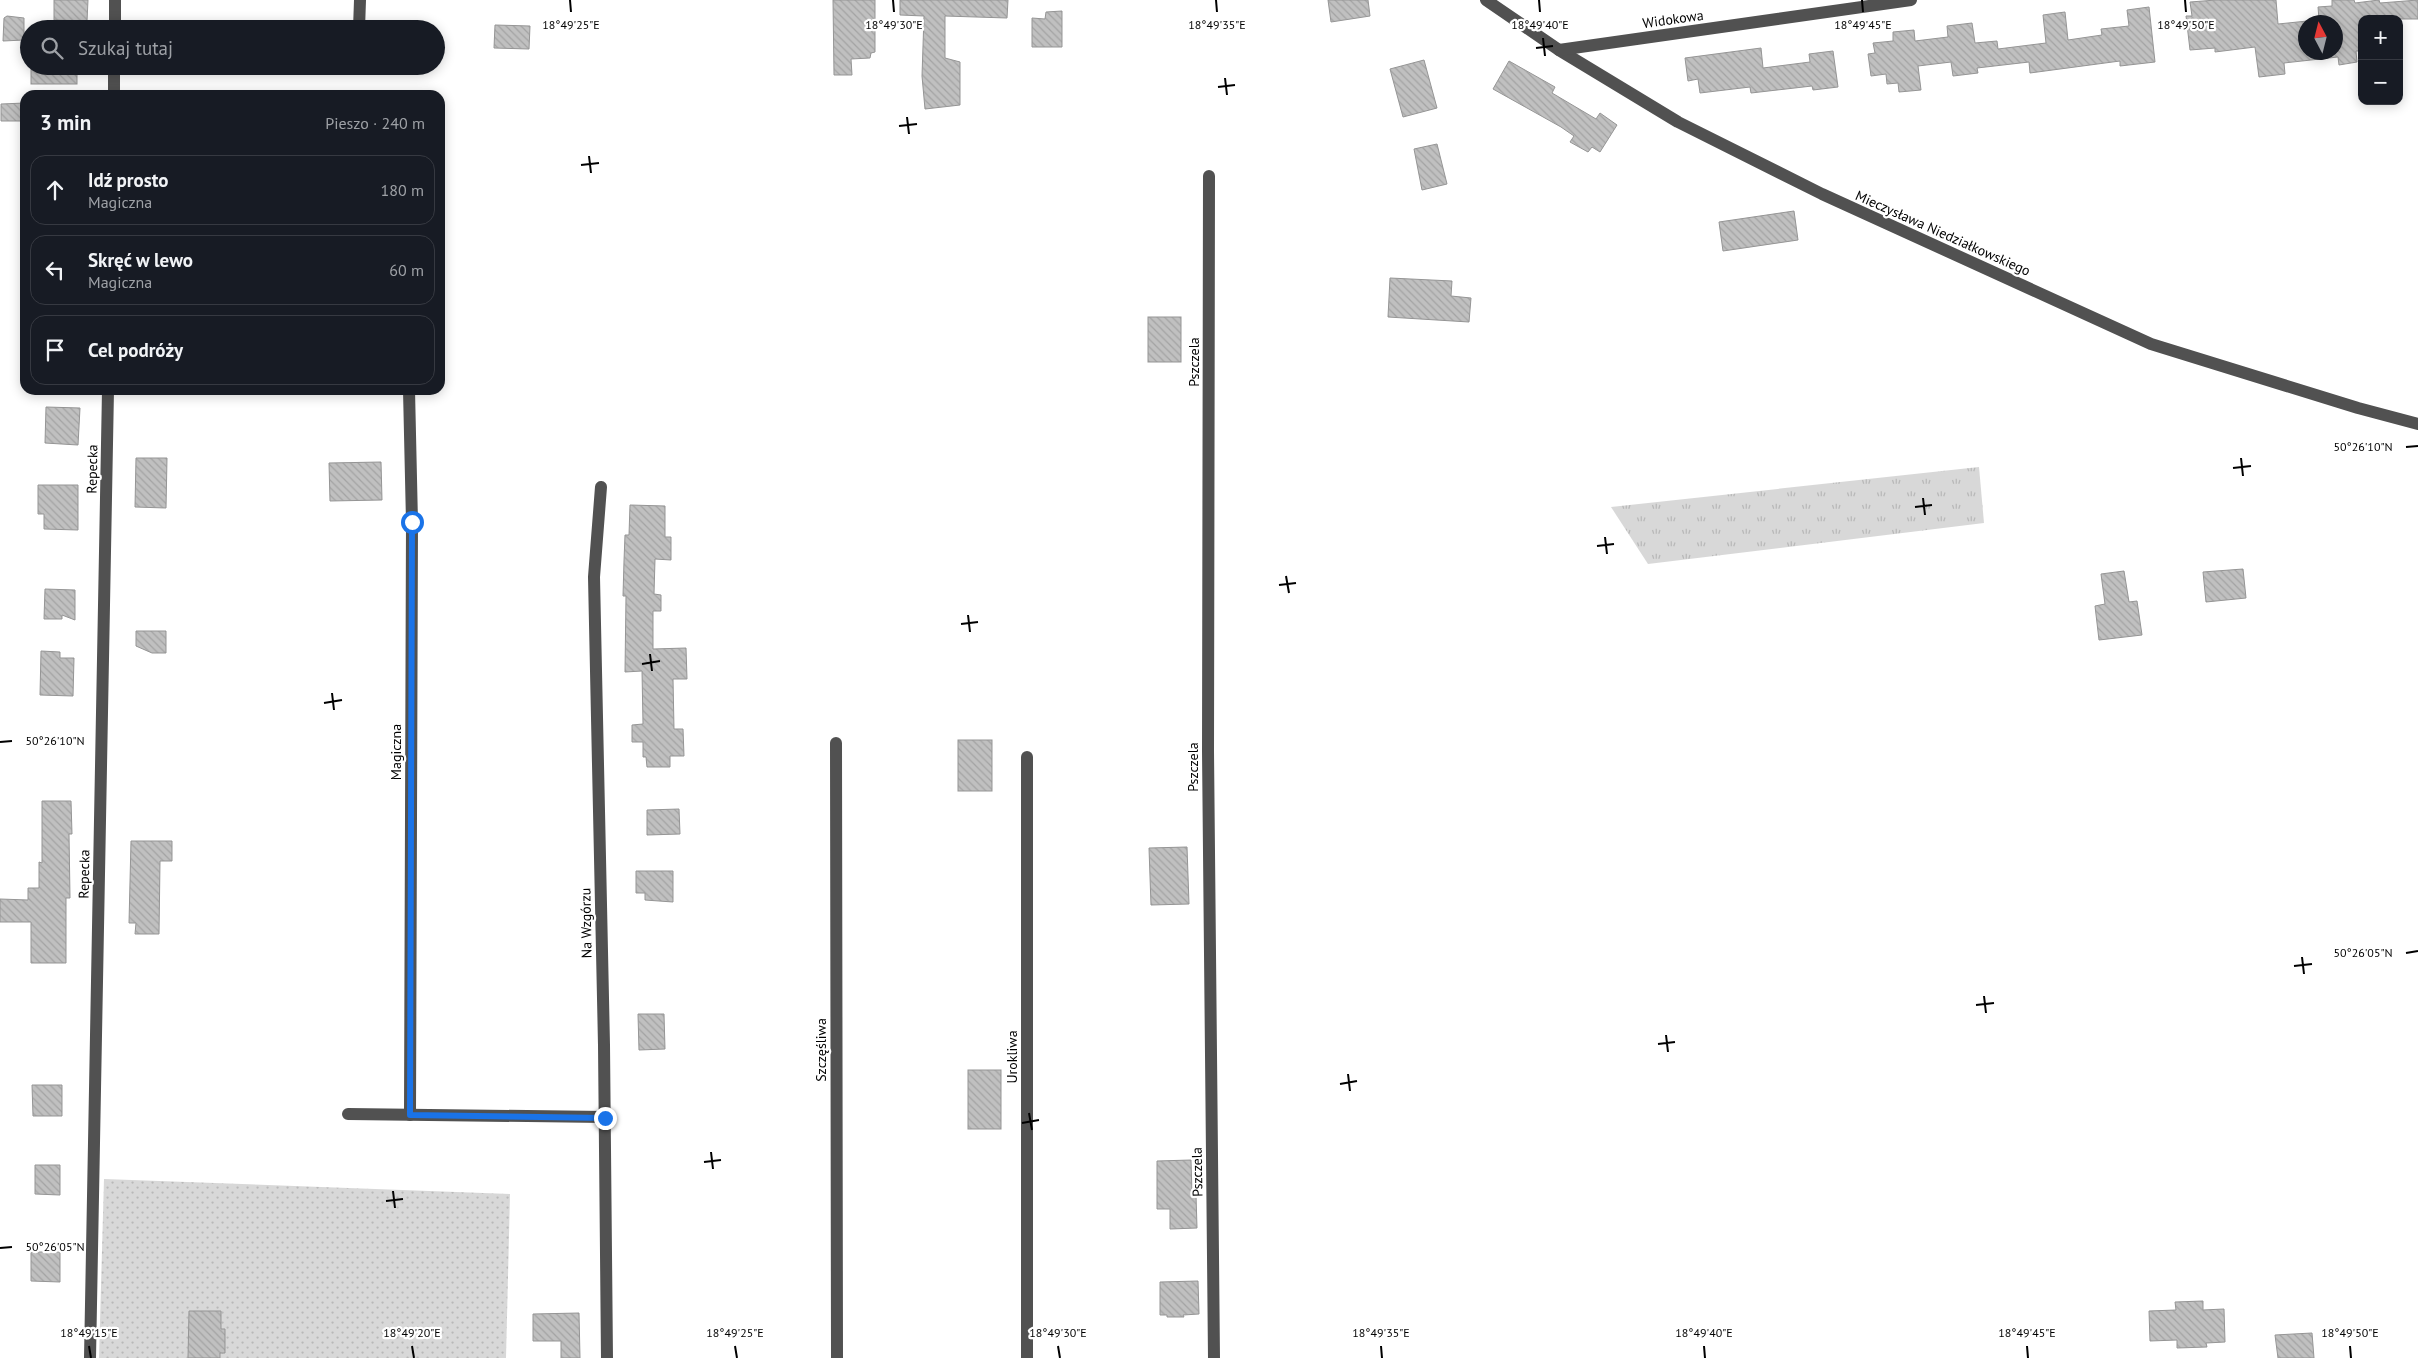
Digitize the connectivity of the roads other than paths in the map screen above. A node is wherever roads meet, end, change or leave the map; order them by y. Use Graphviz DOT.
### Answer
graph roads {
  1 [pos="115,0"];
  2 [pos="360,0"];
  3 [pos="1486,0"];
  4 [pos="1911,0"];
  5 [pos="115,20"];
  6 [pos="359,20"];
  7 [pos="1558,50"];
  8 [pos="114,75"];
  9 [pos="114,90"];
  10 [pos="1209,176"];
  11 [pos="108,395"];
  12 [pos="409,395"];
  13 [pos="2418,424"];
  14 [pos="600,487"];
  15 [pos="836,742"];
  16 [pos="1027,756"];
  17 [pos="348,1114"];
  18 [pos="410,1115"];
  19 [pos="605,1118"];
  20 [pos="90,1358"];
  21 [pos="607,1358"];
  22 [pos="837,1358"];
  23 [pos="1027,1358"];
  24 [pos="1214,1358"];
  1 -- 5 [label="street"];
  2 -- 6 [label="street"];
  3 -- 7 [label="street, Mieczysława Niedziałkowskiego"];
  4 -- 7 [label="street, Widokowa"];
  7 -- 13 [label="street, Mieczysława Niedziałkowskiego"];
  8 -- 9 [label="street"];
  10 -- 24 [label="street, Pszczela"];
  11 -- 20 [label="street, Repecka"];
  12 -- 18 [label="street, Magiczna"];
  14 -- 19 [label="street, Na Wzgórzu"];
  15 -- 22 [label="street, Szczęśliwa"];
  16 -- 23 [label="street, Urokliwa"];
  17 -- 18 [label="street"];
  18 -- 19 [label="street"];
  19 -- 21 [label="street, Na Wzgórzu"];
}
